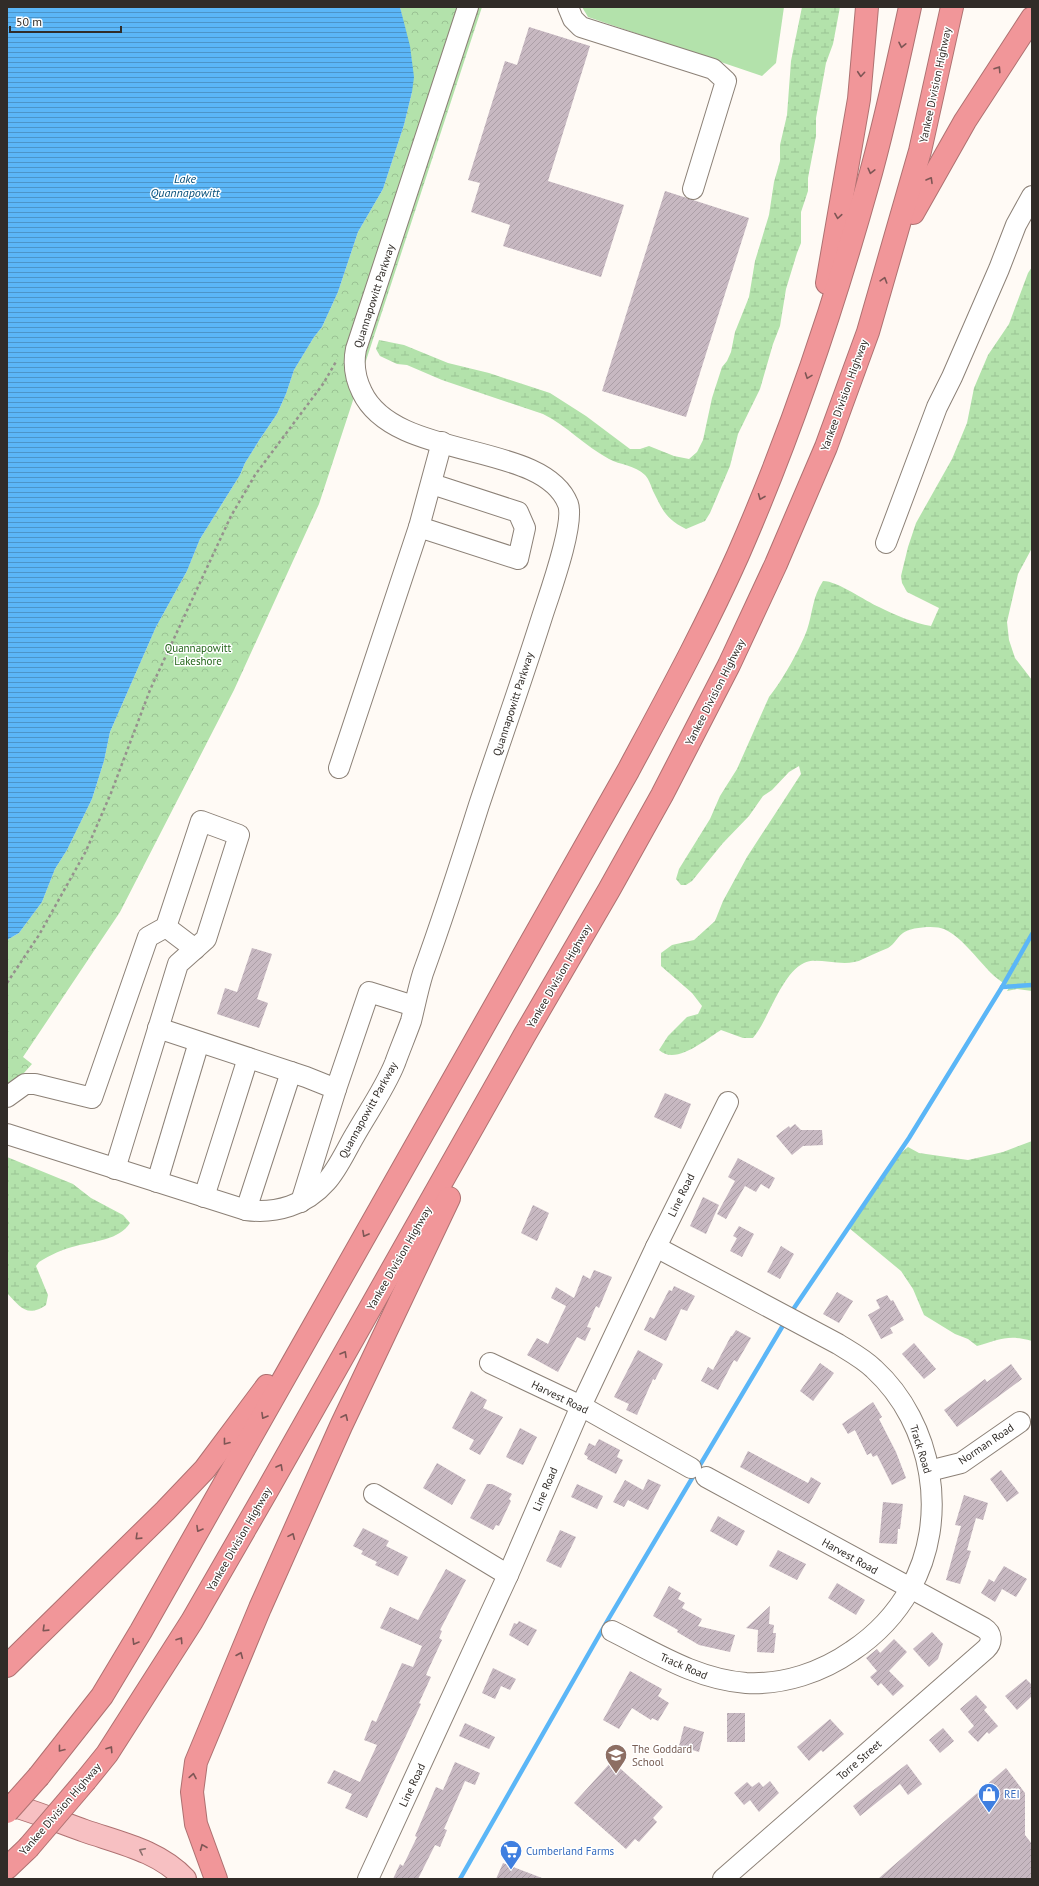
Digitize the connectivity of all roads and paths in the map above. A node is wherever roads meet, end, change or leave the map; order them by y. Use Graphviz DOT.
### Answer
graph roads {
  1 [pos="468,7"];
  2 [pos="568,7"];
  3 [pos="867,7"];
  4 [pos="910,7"];
  5 [pos="952,7"];
  6 [pos="1032,18"];
  7 [pos="693,189"];
  8 [pos="1032,196"];
  9 [pos="892,251"];
  10 [pos="816,354"];
  11 [pos="338,357"];
  12 [pos="442,442"];
  13 [pos="432,484"];
  14 [pos="419,527"];
  15 [pos="886,543"];
  16 [pos="339,768"];
  17 [pos="166,926"];
  18 [pos="195,948"];
  19 [pos="7,983"];
  20 [pos="414,1006"];
  21 [pos="158,1028"];
  22 [pos="200,1042"];
  23 [pos="248,1058"];
  24 [pos="508,1065"];
  25 [pos="291,1072"];
  26 [pos="336,1089"];
  27 [pos="7,1097"];
  28 [pos="728,1102"];
  29 [pos="7,1134"];
  30 [pos="115,1169"];
  31 [pos="157,1182"];
  32 [pos="204,1197"];
  33 [pos="301,1202"];
  34 [pos="246,1210"];
  35 [pos="656,1247"];
  36 [pos="324,1309"];
  37 [pos="490,1363"];
  38 [pos="581,1406"];
  39 [pos="1020,1422"];
  40 [pos="929,1471"];
  41 [pos="374,1494"];
  42 [pos="508,1575"];
  43 [pos="910,1589"];
  44 [pos="612,1631"];
  45 [pos="991,1638"];
  46 [pos="7,1666"];
  47 [pos="7,1804"];
  48 [pos="7,1812"];
  49 [pos="7,1868"];
  50 [pos="186,1879"];
  51 [pos="216,1879"];
  52 [pos="368,1879"];
  53 [pos="723,1879"];
  1 -- 12 [label="street, Quannapowitt Parkway"];
  2 -- 7 [label="street"];
  3 -- 10 [label="highway, one-way"];
  4 -- 10 [label="highway, one-way"];
  5 -- 9 [label="highway, Yankee Division Highway"];
  9 -- 6 [label="highway, one-way"];
  8 -- 15 [label="street"];
  24 -- 9 [label="highway, Yankee Division Highway, one-way"];
  10 -- 36 [label="highway, one-way"];
  11 -- 19 [label="path"];
  12 -- 13 [label="street"];
  12 -- 20 [label="street, Quannapowitt Parkway"];
  13 -- 14 [label="street"];
  13 -- 14 [label="street"];
  14 -- 16 [label="street"];
  17 -- 18 [label="street"];
  17 -- 18 [label="street"];
  17 -- 27 [label="street"];
  18 -- 21 [label="street"];
  20 -- 26 [label="street"];
  20 -- 33 [label="street, Quannapowitt Parkway"];
  21 -- 22 [label="street"];
  21 -- 30 [label="street"];
  22 -- 23 [label="street"];
  22 -- 31 [label="street"];
  23 -- 25 [label="street"];
  23 -- 32 [label="street"];
  49 -- 24 [label="highway, Yankee Division Highway, one-way, bridge"];
  51 -- 24 [label="highway, one-way"];
  25 -- 26 [label="street"];
  25 -- 34 [label="street"];
  26 -- 33 [label="street"];
  28 -- 35 [label="street, Line Road"];
  29 -- 30 [label="street, Quannapowitt Parkway"];
  30 -- 31 [label="street, Quannapowitt Parkway"];
  31 -- 32 [label="street, Quannapowitt Parkway"];
  32 -- 34 [label="street, Quannapowitt Parkway"];
  33 -- 34 [label="street, Quannapowitt Parkway"];
  35 -- 38 [label="street, Line Road"];
  35 -- 40 [label="street, Track Road"];
  36 -- 46 [label="highway, one-way"];
  36 -- 48 [label="highway, one-way, bridge"];
  37 -- 38 [label="street, Harvest Road"];
  38 -- 42 [label="street, Line Road"];
  38 -- 43 [label="street, Harvest Road"];
  39 -- 40 [label="street, Norman Road"];
  40 -- 43 [label="street, Track Road"];
  41 -- 42 [label="street"];
  42 -- 52 [label="street, Line Road"];
  43 -- 44 [label="street, Track Road"];
  43 -- 45 [label="street, Harvest Road"];
  45 -- 53 [label="street, Torre Street"];
  50 -- 47 [label="main road, one-way"];
}
